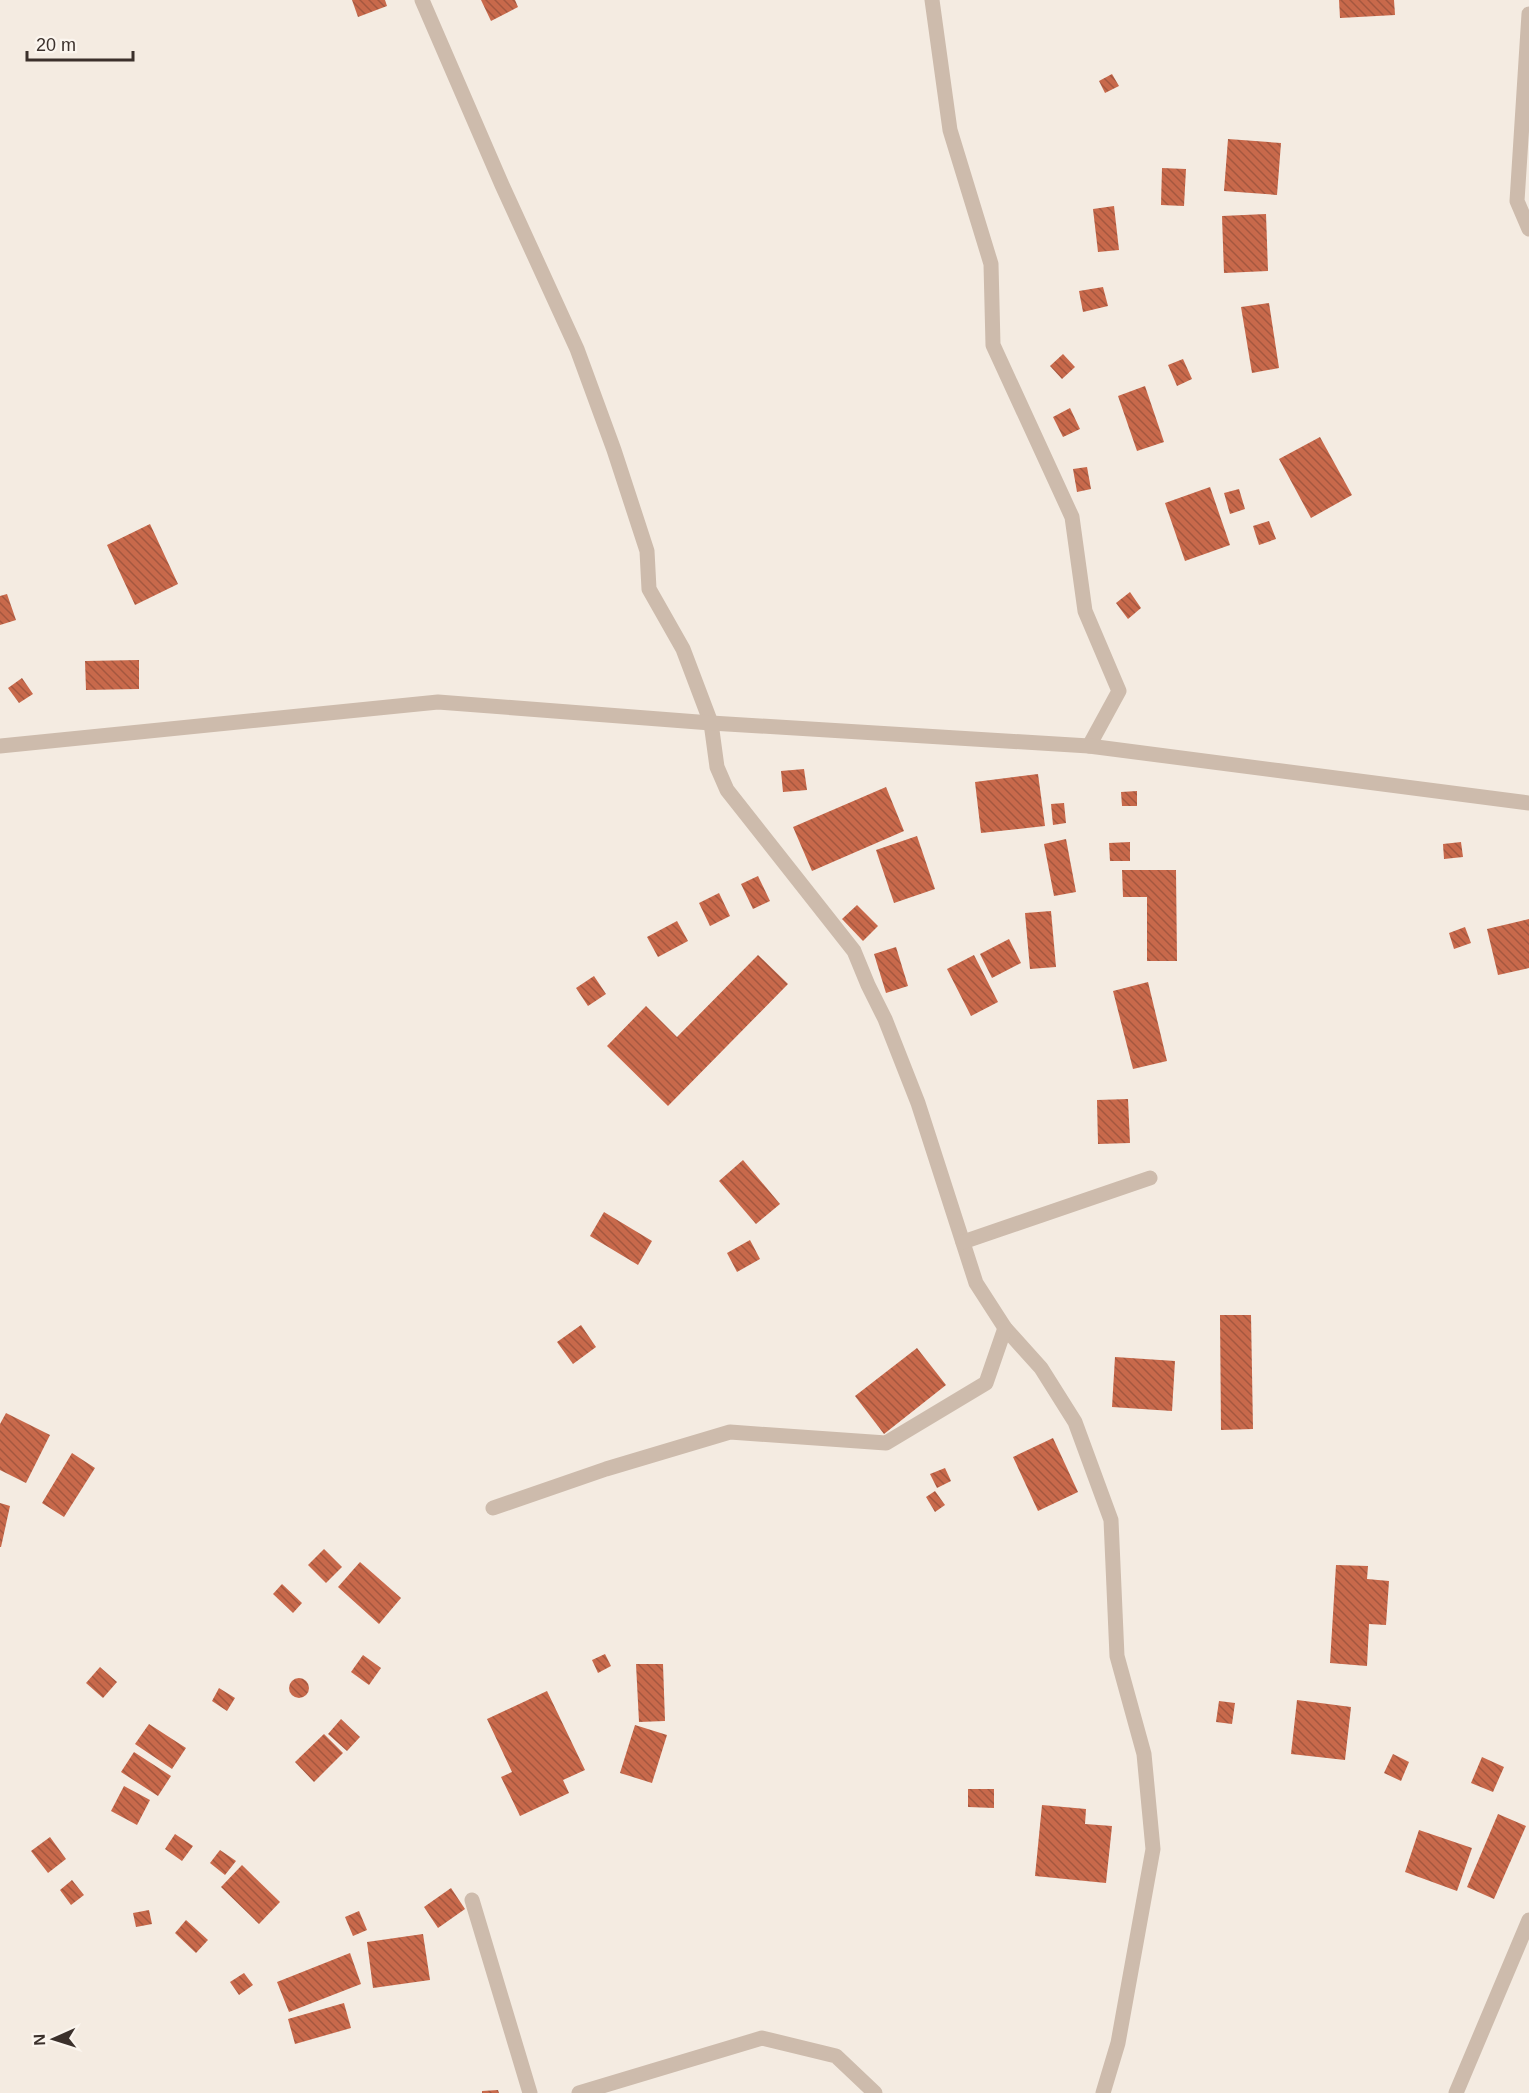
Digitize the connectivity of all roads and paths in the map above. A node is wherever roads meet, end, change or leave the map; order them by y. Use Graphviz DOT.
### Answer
graph roads {
  1 [pos="422,0"];
  2 [pos="932,0"];
  3 [pos="1529,14"];
  4 [pos="1529,229"];
  5 [pos="711,723"];
  6 [pos="0,746"];
  7 [pos="1089,746"];
  8 [pos="1529,803"];
  9 [pos="1150,1178"];
  10 [pos="963,1242"];
  11 [pos="1005,1328"];
  12 [pos="493,1508"];
  13 [pos="472,1900"];
  14 [pos="1529,1920"];
  15 [pos="530,2093"];
  16 [pos="579,2093"];
  17 [pos="875,2093"];
  18 [pos="1103,2093"];
  19 [pos="1456,2093"];
  1 -- 5 [label="street"];
  2 -- 7 [label="street"];
  3 -- 4 [label="street"];
  5 -- 6 [label="street"];
  5 -- 7 [label="street"];
  5 -- 10 [label="street"];
  7 -- 8 [label="street"];
  9 -- 10 [label="street"];
  10 -- 11 [label="street"];
  11 -- 12 [label="street"];
  11 -- 18 [label="street"];
  13 -- 15 [label="street"];
  14 -- 19 [label="street"];
  16 -- 17 [label="street"];
}
